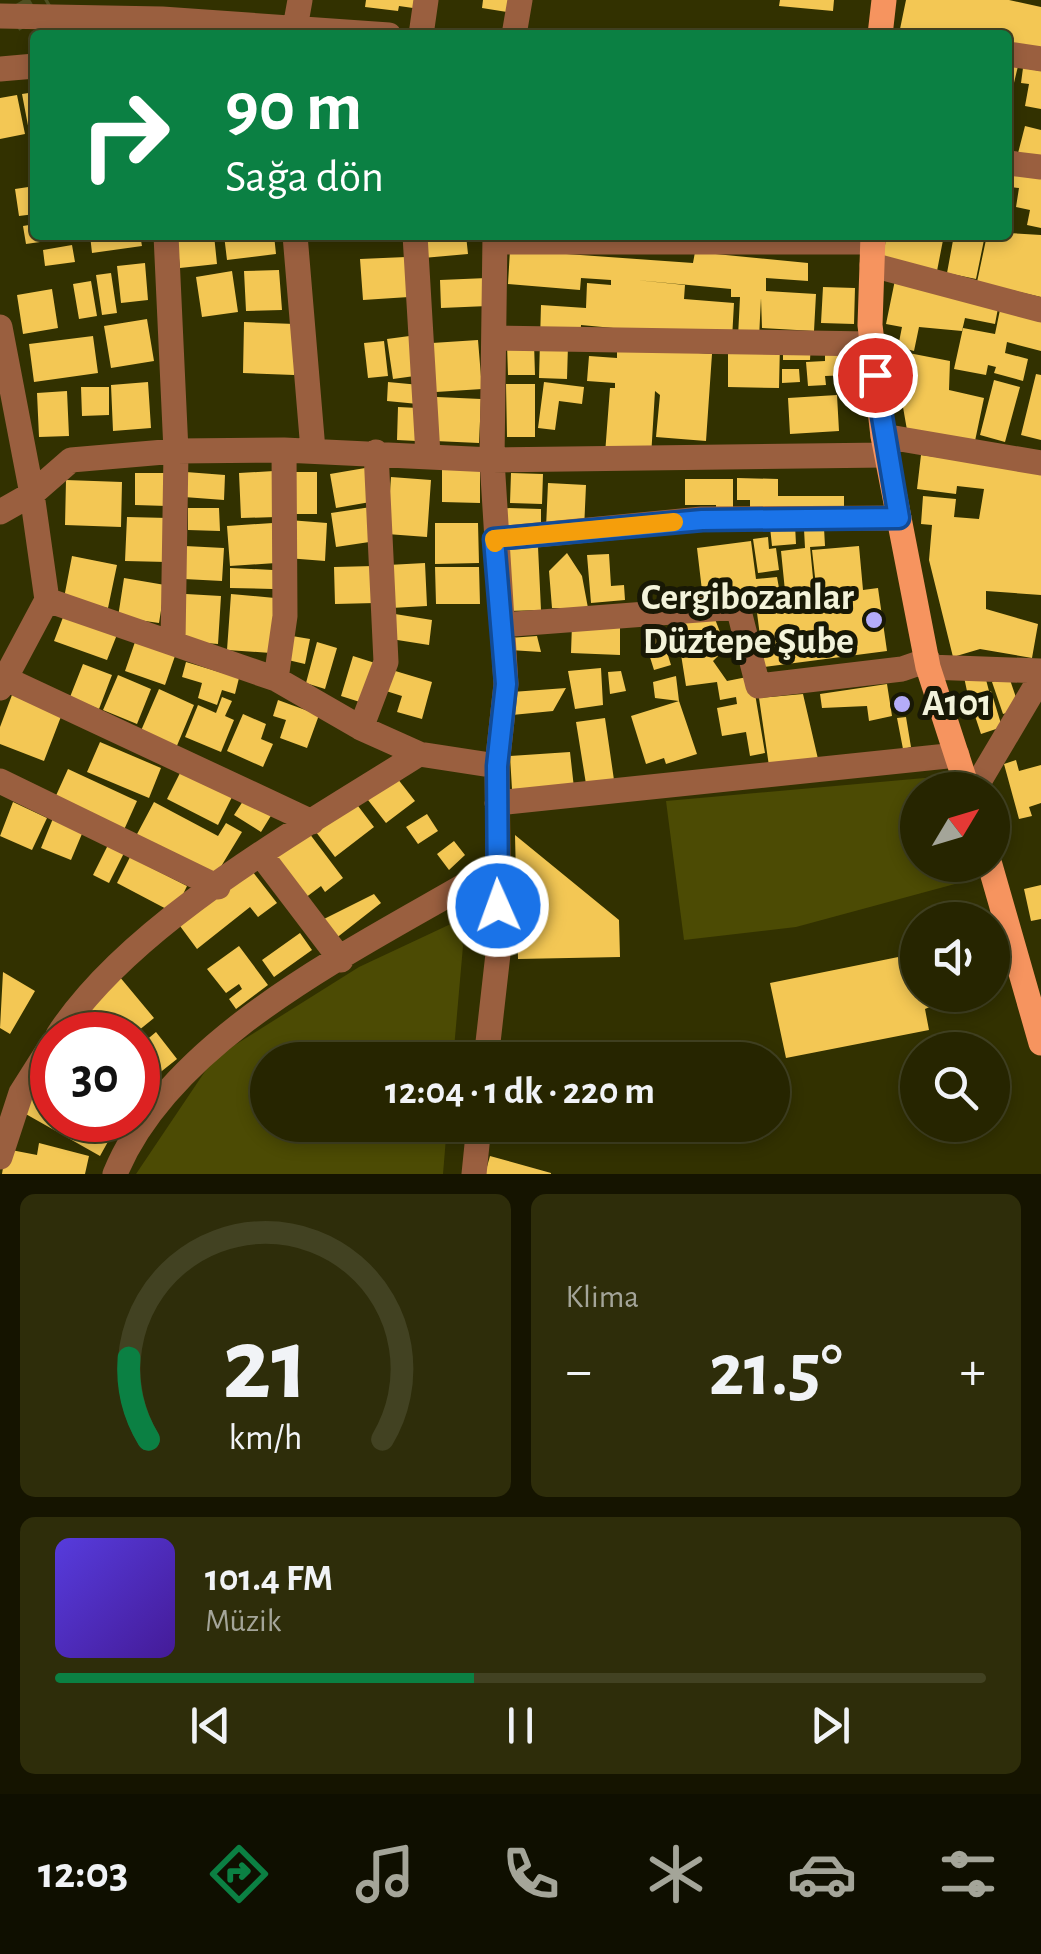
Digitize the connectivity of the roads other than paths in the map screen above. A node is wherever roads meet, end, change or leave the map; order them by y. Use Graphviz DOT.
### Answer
graph roads {
  1 [pos="300,0"];
  2 [pos="426,0"];
  3 [pos="520,0"];
  4 [pos="884,0"];
  5 [pos="162,9"];
  6 [pos="0,16"];
  7 [pos="295,28"];
  8 [pos="322,30"];
  9 [pos="422,30"];
  10 [pos="515,30"];
  11 [pos="881,30"];
  12 [pos="1012,55"];
  13 [pos="1041,59"];
  14 [pos="30,67"];
  15 [pos="0,70"];
  16 [pos="1012,164"];
  17 [pos="1041,168"];
  18 [pos="166,240"];
  19 [pos="295,240"];
  20 [pos="416,240"];
  21 [pos="496,240"];
  22 [pos="580,240"];
  23 [pos="873,247"];
  24 [pos="1041,310"];
  25 [pos="0,327"];
  26 [pos="496,338"];
  27 [pos="872,344"];
  28 [pos="885,446"];
  29 [pos="284,450"];
  30 [pos="313,450"];
  31 [pos="176,451"];
  32 [pos="376,452"];
  33 [pos="428,455"];
  34 [pos="492,460"];
  35 [pos="1041,462"];
  36 [pos="32,494"];
  37 [pos="0,512"];
  38 [pos="899,518"];
  39 [pos="494,539"];
  40 [pos="47,600"];
  41 [pos="502,625"];
  42 [pos="173,643"];
  43 [pos="928,664"];
  44 [pos="1041,674"];
  45 [pos="276,679"];
  46 [pos="3,684"];
  47 [pos="361,728"];
  48 [pos="419,754"];
  49 [pos="957,755"];
  50 [pos="497,766"];
  51 [pos="964,772"];
  52 [pos="982,772"];
  53 [pos="0,781"];
  54 [pos="497,803"];
  55 [pos="312,822"];
  56 [pos="262,856"];
  57 [pos="496,867"];
  58 [pos="995,882"];
  59 [pos="218,887"];
  60 [pos="341,960"];
  61 [pos="77,1012"];
  62 [pos="488,1042"];
  63 [pos="1041,1043"];
  64 [pos="30,1079"];
  65 [pos="477,1142"];
  66 [pos="1,1150"];
  67 [pos="115,1174"];
  68 [pos="474,1174"];
  1 -- 7 [label="street"];
  2 -- 9 [label="street"];
  3 -- 10 [label="street"];
  4 -- 11 [label="main road"];
  5 -- 6 [label="street"];
  5 -- 7 [label="street"];
  7 -- 8 [label="street"];
  12 -- 13 [label="street"];
  14 -- 15 [label="street"];
  16 -- 17 [label="street"];
  18 -- 31 [label="street"];
  19 -- 30 [label="street"];
  20 -- 33 [label="street"];
  21 -- 26 [label="street"];
  22 -- 23 [label="street"];
  23 -- 24 [label="street"];
  23 -- 27 [label="main road"];
  25 -- 36 [label="street"];
  26 -- 27 [label="street"];
  26 -- 34 [label="street"];
  27 -- 28 [label="main road"];
  28 -- 34 [label="street"];
  28 -- 35 [label="street"];
  28 -- 38 [label="main road"];
  29 -- 30 [label="street"];
  29 -- 31 [label="street"];
  29 -- 45 [label="street"];
  30 -- 32 [label="street"];
  31 -- 36 [label="street"];
  31 -- 42 [label="street"];
  32 -- 33 [label="street"];
  32 -- 47 [label="street"];
  33 -- 34 [label="street"];
  34 -- 39 [label="street"];
  36 -- 37 [label="street"];
  36 -- 40 [label="street"];
  38 -- 39 [label="street"];
  38 -- 43 [label="main road"];
  39 -- 41 [label="street"];
  40 -- 42 [label="street"];
  40 -- 46 [label="street"];
  41 -- 43 [label="street"];
  41 -- 50 [label="street"];
  42 -- 45 [label="street"];
  43 -- 44 [label="street"];
  43 -- 49 [label="main road"];
  44 -- 52 [label="street"];
  45 -- 47 [label="street"];
  46 -- 55 [label="street"];
  47 -- 48 [label="street"];
  48 -- 50 [label="street"];
  48 -- 55 [label="street"];
  49 -- 51 [label="main road"];
  49 -- 54 [label="street"];
  50 -- 54 [label="street"];
  53 -- 59 [label="street"];
  54 -- 57 [label="street"];
  55 -- 56 [label="street"];
  56 -- 59 [label="street"];
  56 -- 60 [label="street"];
  57 -- 60 [label="street"];
  57 -- 62 [label="street"];
  58 -- 63 [label="main road"];
  59 -- 61 [label="street"];
  60 -- 67 [label="street"];
  64 -- 66 [label="street"];
  65 -- 68 [label="street"];
}
